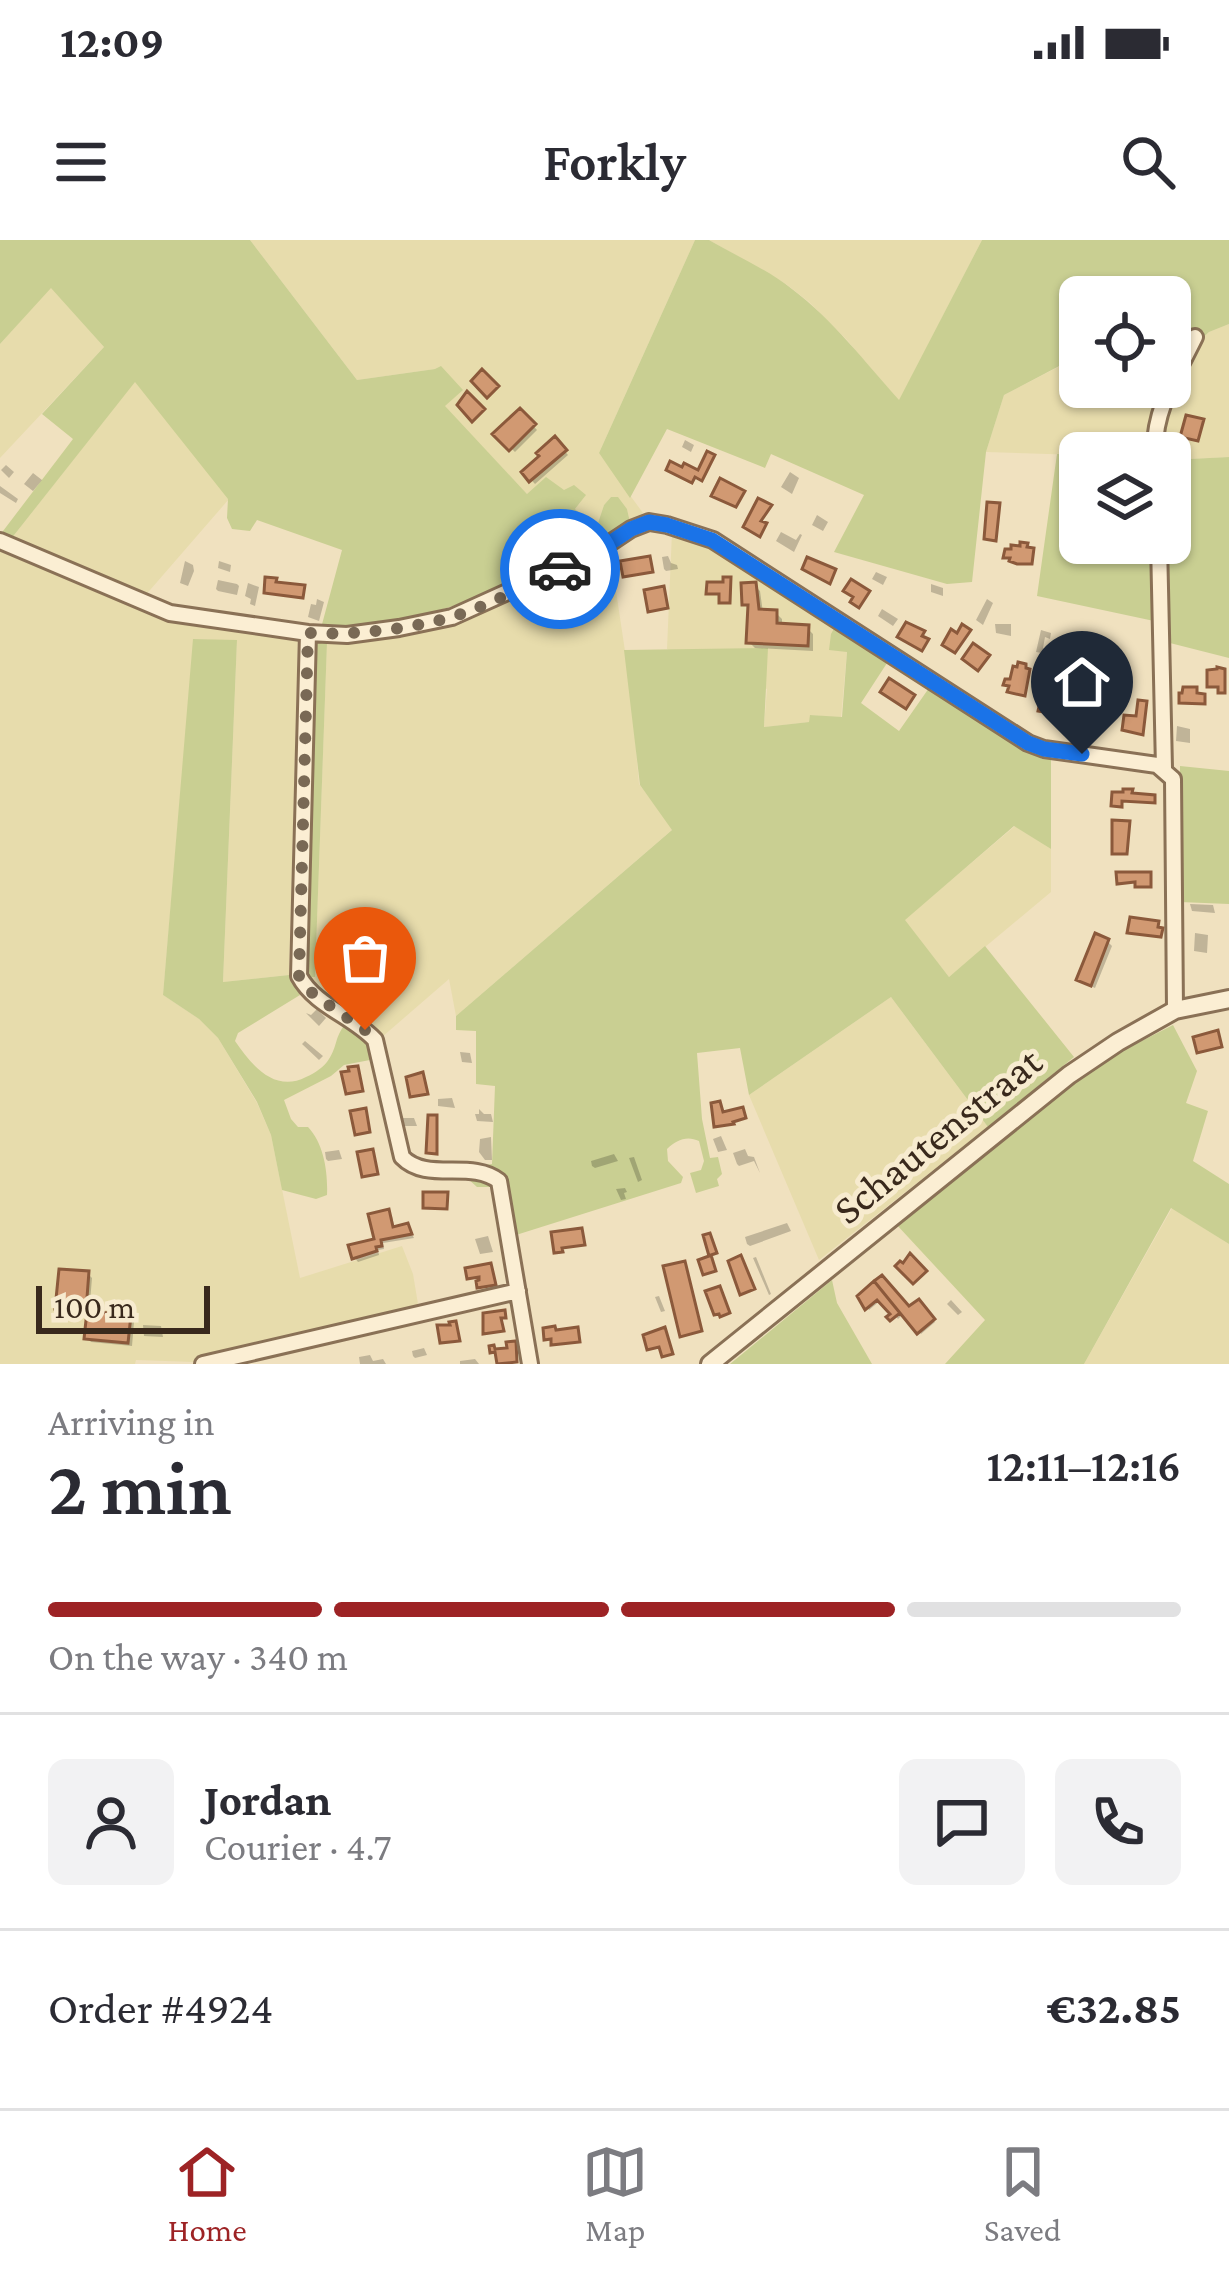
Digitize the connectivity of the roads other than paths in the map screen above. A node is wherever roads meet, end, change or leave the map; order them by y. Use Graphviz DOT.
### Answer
graph roads {
  1 [pos="1195,338"];
  2 [pos="1156,432"];
  3 [pos="0,541"];
  4 [pos="1159,564"];
  5 [pos="308,633"];
  6 [pos="1164,768"];
  7 [pos="1229,999"];
  8 [pos="1175,1010"];
  9 [pos="518,1292"];
  10 [pos="203,1364"];
  11 [pos="530,1364"];
  12 [pos="710,1364"];
  1 -- 2 [label="street"];
  3 -- 5 [label="street"];
  4 -- 6 [label="street"];
  5 -- 6 [label="street"];
  5 -- 9 [label="street"];
  6 -- 8 [label="street"];
  7 -- 8 [label="street, Schautenstraat"];
  8 -- 12 [label="street, Schautenstraat"];
  9 -- 10 [label="street"];
  9 -- 11 [label="street"];
}
